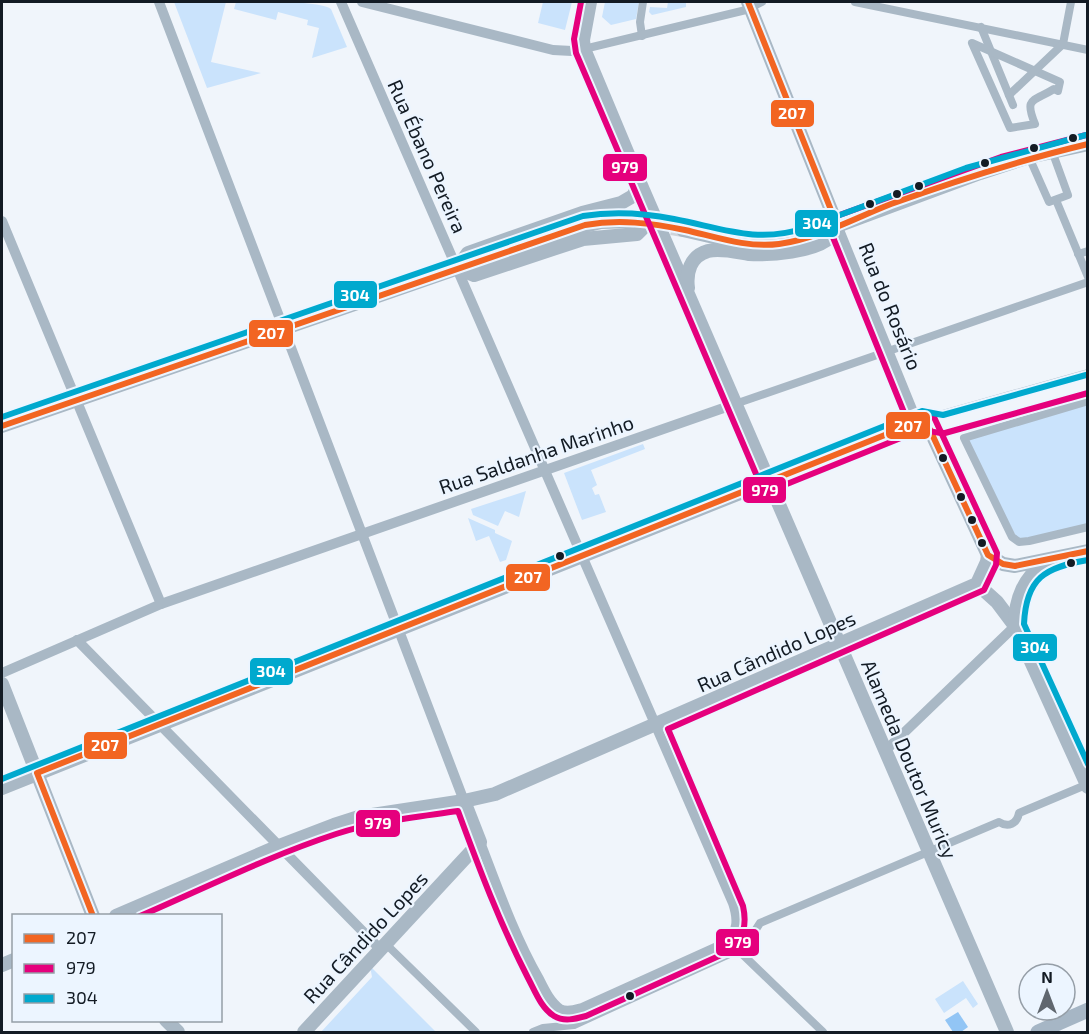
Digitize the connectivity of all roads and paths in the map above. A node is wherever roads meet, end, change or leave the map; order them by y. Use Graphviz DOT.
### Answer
graph roads {
  1 [pos="159,2"];
  2 [pos="341,2"];
  3 [pos="362,2"];
  4 [pos="590,2"];
  5 [pos="644,2"];
  6 [pos="762,2"];
  7 [pos="855,2"];
  8 [pos="1071,2"];
  9 [pos="749,5"];
  10 [pos="981,27"];
  11 [pos="642,36"];
  12 [pos="972,42"];
  13 [pos="1063,44"];
  14 [pos="584,49"];
  15 [pos="1088,50"];
  16 [pos="1009,95"];
  17 [pos="1013,105"];
  18 [pos="1088,144"];
  19 [pos="1052,152"];
  20 [pos="1029,157"];
  21 [pos="640,183"];
  22 [pos="1056,200"];
  23 [pos="652,212"];
  24 [pos="2,220"];
  25 [pos="630,221"];
  26 [pos="837,225"];
  27 [pos="683,230"];
  28 [pos="1088,250"];
  29 [pos="1078,254"];
  30 [pos="457,268"];
  31 [pos="1088,277"];
  32 [pos="1088,282"];
  33 [pos="688,295"];
  34 [pos="284,328"];
  35 [pos="888,351"];
  36 [pos="1088,373"];
  37 [pos="76,400"];
  38 [pos="1088,401"];
  39 [pos="735,404"];
  40 [pos="925,419"];
  41 [pos="2,426"];
  42 [pos="545,470"];
  43 [pos="769,482"];
  44 [pos="1088,527"];
  45 [pos="362,534"];
  46 [pos="1088,550"];
  47 [pos="988,555"];
  48 [pos="582,556"];
  49 [pos="1048,560"];
  50 [pos="977,584"];
  51 [pos="160,604"];
  52 [pos="1015,626"];
  53 [pos="398,629"];
  54 [pos="77,640"];
  55 [pos="839,644"];
  56 [pos="2,673"];
  57 [pos="2,684"];
  58 [pos="160,724"];
  59 [pos="656,724"];
  60 [pos="885,751"];
  61 [pos="37,773"];
  62 [pos="1087,786"];
  63 [pos="2,788"];
  64 [pos="464,801"];
  65 [pos="480,842"];
  66 [pos="279,846"];
  67 [pos="929,852"];
  68 [pos="93,914"];
  69 [pos="118,914"];
  70 [pos="385,949"];
  71 [pos="738,950"];
  72 [pos="1088,1010"];
  73 [pos="304,1032"];
  74 [pos="476,1032"];
  75 [pos="533,1032"];
  76 [pos="823,1032"];
  77 [pos="1007,1032"];
  78 [pos="1038,1032"];
  1 -- 34 [label="street"];
  2 -- 30 [label="street, Rua Ébano Pereira"];
  3 -- 14 [label="street"];
  4 -- 14 [label="street, Alameda Doutor Muricy"];
  5 -- 11 [label="street"];
  6 -- 9 [label="street"];
  7 -- 10 [label="street"];
  8 -- 13 [label="street"];
  9 -- 11 [label="street"];
  9 -- 26 [label="street, Rua do Rosário"];
  10 -- 13 [label="street"];
  10 -- 16 [label="street"];
  11 -- 14 [label="street"];
  12 -- 12 [label="street"];
  13 -- 15 [label="street"];
  13 -- 16 [label="street"];
  14 -- 21 [label="street, Alameda Doutor Muricy"];
  16 -- 17 [label="street"];
  18 -- 19 [label="street"];
  19 -- 20 [label="street"];
  19 -- 22 [label="street"];
  20 -- 22 [label="street"];
  20 -- 26 [label="street"];
  21 -- 23 [label="street, Alameda Doutor Muricy"];
  21 -- 30 [label="street"];
  22 -- 29 [label="street"];
  23 -- 30 [label="street"];
  23 -- 33 [label="street, Alameda Doutor Muricy"];
  24 -- 37 [label="street"];
  25 -- 30 [label="street"];
  26 -- 27 [label="street"];
  26 -- 33 [label="street"];
  26 -- 35 [label="street, Rua do Rosário"];
  28 -- 29 [label="street"];
  29 -- 31 [label="street"];
  30 -- 34 [label="street"];
  30 -- 42 [label="street, Rua Ébano Pereira"];
  32 -- 35 [label="street, Rua Saldanha Marinho"];
  33 -- 39 [label="street, Alameda Doutor Muricy"];
  34 -- 37 [label="street"];
  34 -- 45 [label="street"];
  35 -- 39 [label="street, Rua Saldanha Marinho"];
  35 -- 40 [label="street, Rua do Rosário"];
  36 -- 40 [label="street"];
  37 -- 41 [label="street"];
  37 -- 51 [label="street"];
  38 -- 44 [label="street"];
  39 -- 42 [label="street, Rua Saldanha Marinho"];
  39 -- 43 [label="street, Alameda Doutor Muricy"];
  40 -- 43 [label="street"];
  40 -- 47 [label="street"];
  42 -- 45 [label="street, Rua Saldanha Marinho"];
  42 -- 48 [label="street, Rua Ébano Pereira"];
  43 -- 48 [label="street"];
  43 -- 55 [label="street, Alameda Doutor Muricy"];
  45 -- 51 [label="street, Rua Saldanha Marinho"];
  45 -- 53 [label="street"];
  46 -- 49 [label="street"];
  47 -- 49 [label="street"];
  47 -- 50 [label="street"];
  48 -- 53 [label="street"];
  48 -- 59 [label="street, Rua Ébano Pereira"];
  49 -- 52 [label="street"];
  50 -- 52 [label="street"];
  50 -- 55 [label="street, Rua Cândido Lopes"];
  51 -- 54 [label="street, Rua Saldanha Marinho"];
  52 -- 60 [label="street"];
  52 -- 62 [label="street"];
  53 -- 58 [label="street"];
  53 -- 64 [label="street"];
  54 -- 56 [label="street, Rua Saldanha Marinho"];
  54 -- 58 [label="street"];
  55 -- 59 [label="street, Rua Cândido Lopes"];
  55 -- 60 [label="street, Alameda Doutor Muricy"];
  57 -- 61 [label="street"];
  58 -- 61 [label="street"];
  58 -- 66 [label="street"];
  59 -- 64 [label="street, Rua Cândido Lopes"];
  59 -- 65 [label="street, Rua Ébano Pereira"];
  60 -- 67 [label="street, Alameda Doutor Muricy"];
  61 -- 63 [label="street"];
  61 -- 68 [label="street"];
  62 -- 67 [label="street"];
  64 -- 65 [label="street"];
  64 -- 66 [label="street, Rua Cândido Lopes"];
  65 -- 70 [label="street, Rua Cândido Lopes"];
  66 -- 69 [label="street, Rua Cândido Lopes"];
  66 -- 70 [label="street"];
  67 -- 71 [label="street"];
  67 -- 77 [label="street, Alameda Doutor Muricy"];
  70 -- 73 [label="street, Rua Cândido Lopes"];
  70 -- 74 [label="street"];
  71 -- 75 [label="street"];
  71 -- 76 [label="street"];
  72 -- 78 [label="main road"];
}
